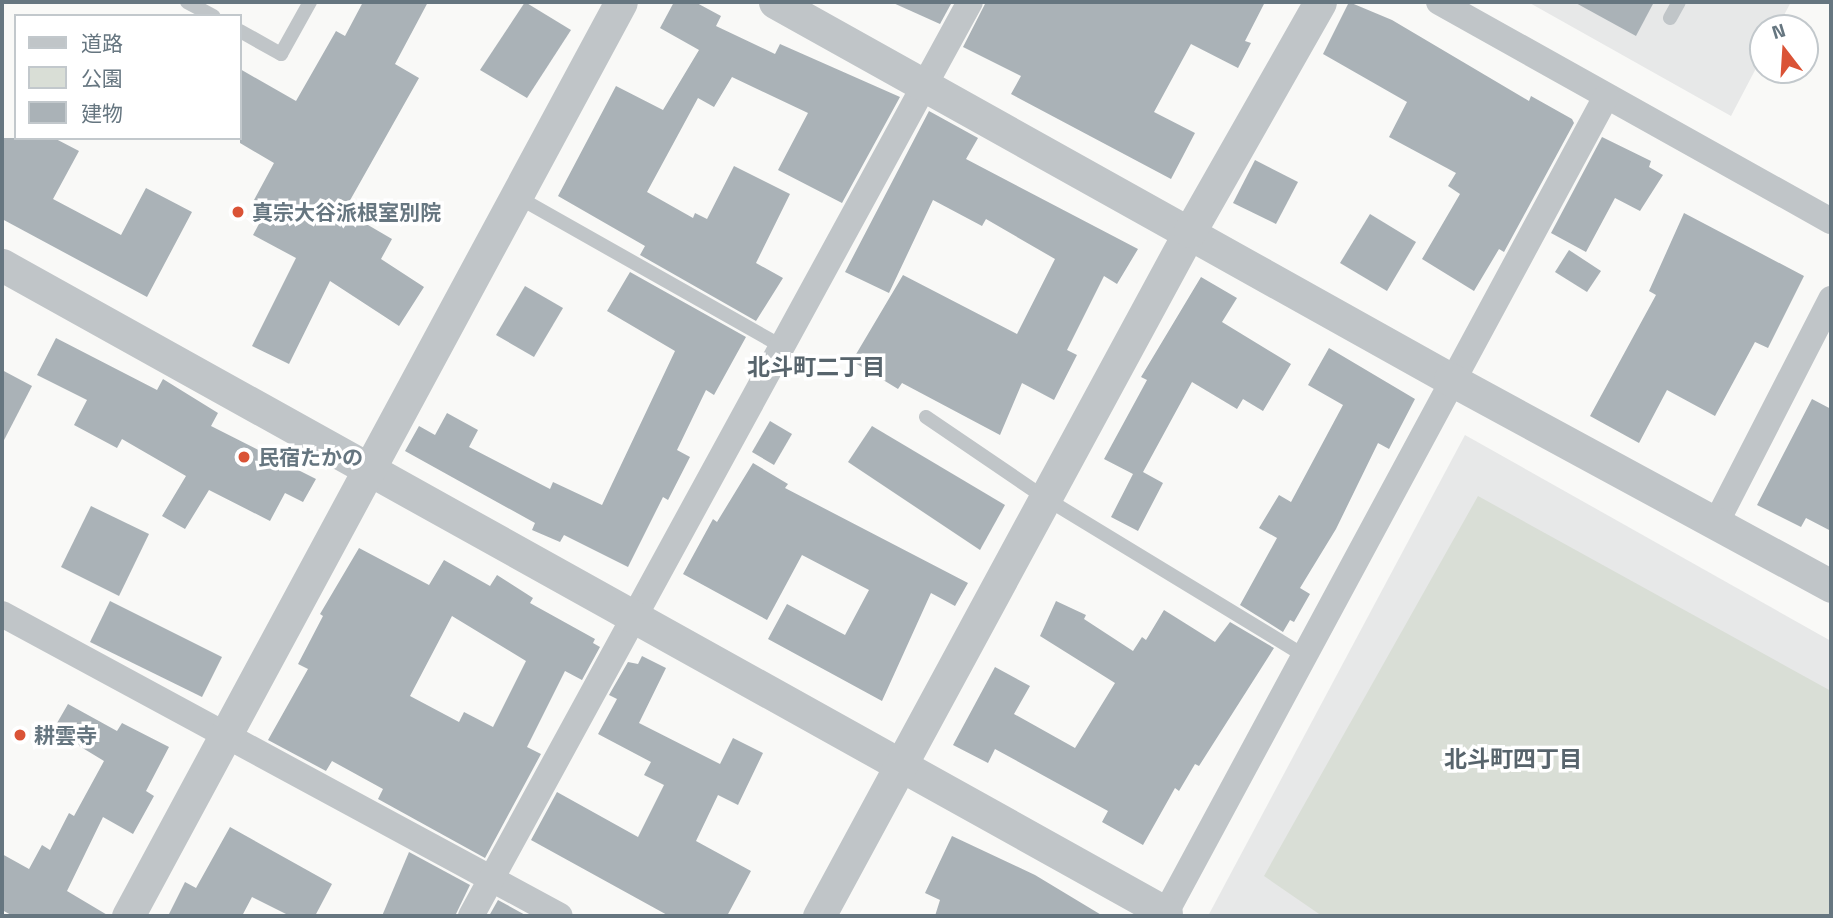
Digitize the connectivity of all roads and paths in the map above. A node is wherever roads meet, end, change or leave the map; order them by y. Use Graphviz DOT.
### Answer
graph roads {
  1 [pos="187,2"];
  2 [pos="310,2"];
  3 [pos="621,2"];
  4 [pos="775,2"];
  5 [pos="970,2"];
  6 [pos="1320,2"];
  7 [pos="1439,2"];
  8 [pos="1679,2"];
  9 [pos="209,14"];
  10 [pos="1670,18"];
  11 [pos="242,32"];
  12 [pos="925,87"];
  13 [pos="1606,97"];
  14 [pos="516,196"];
  15 [pos="1831,221"];
  16 [pos="1190,231"];
  17 [pos="2,265"];
  18 [pos="1831,299"];
  19 [pos="783,347"];
  20 [pos="1450,379"];
  21 [pos="926,417"];
  22 [pos="369,469"];
  23 [pos="1045,498"];
  24 [pos="1716,523"];
  25 [pos="1831,586"];
  26 [pos="2,614"];
  27 [pos="635,618"];
  28 [pos="1303,655"];
  29 [pos="229,737"];
  30 [pos="901,765"];
  31 [pos="491,879"];
  32 [pos="1165,915"];
  33 [pos="128,916"];
  34 [pos="471,916"];
  35 [pos="560,916"];
  36 [pos="819,916"];
  1 -- 9 [label="lane"];
  2 -- 11 [label="lane"];
  3 -- 14 [label="street"];
  4 -- 12 [label="street"];
  5 -- 12 [label="street"];
  6 -- 16 [label="street"];
  7 -- 13 [label="street"];
  8 -- 10 [label="lane"];
  12 -- 16 [label="street"];
  12 -- 19 [label="street"];
  13 -- 15 [label="street"];
  13 -- 20 [label="street"];
  14 -- 19 [label="lane"];
  14 -- 22 [label="street"];
  16 -- 20 [label="street"];
  16 -- 23 [label="street"];
  17 -- 22 [label="street"];
  18 -- 24 [label="street"];
  19 -- 27 [label="street"];
  20 -- 24 [label="street"];
  20 -- 28 [label="street"];
  21 -- 23 [label="lane"];
  22 -- 27 [label="street"];
  22 -- 29 [label="street"];
  23 -- 28 [label="lane"];
  23 -- 30 [label="street"];
  24 -- 25 [label="street"];
  26 -- 29 [label="street"];
  27 -- 30 [label="street"];
  27 -- 31 [label="street"];
  28 -- 32 [label="street"];
  29 -- 31 [label="street"];
  29 -- 33 [label="street"];
  30 -- 32 [label="street"];
  30 -- 36 [label="street"];
  31 -- 34 [label="street"];
  31 -- 35 [label="street"];
}
